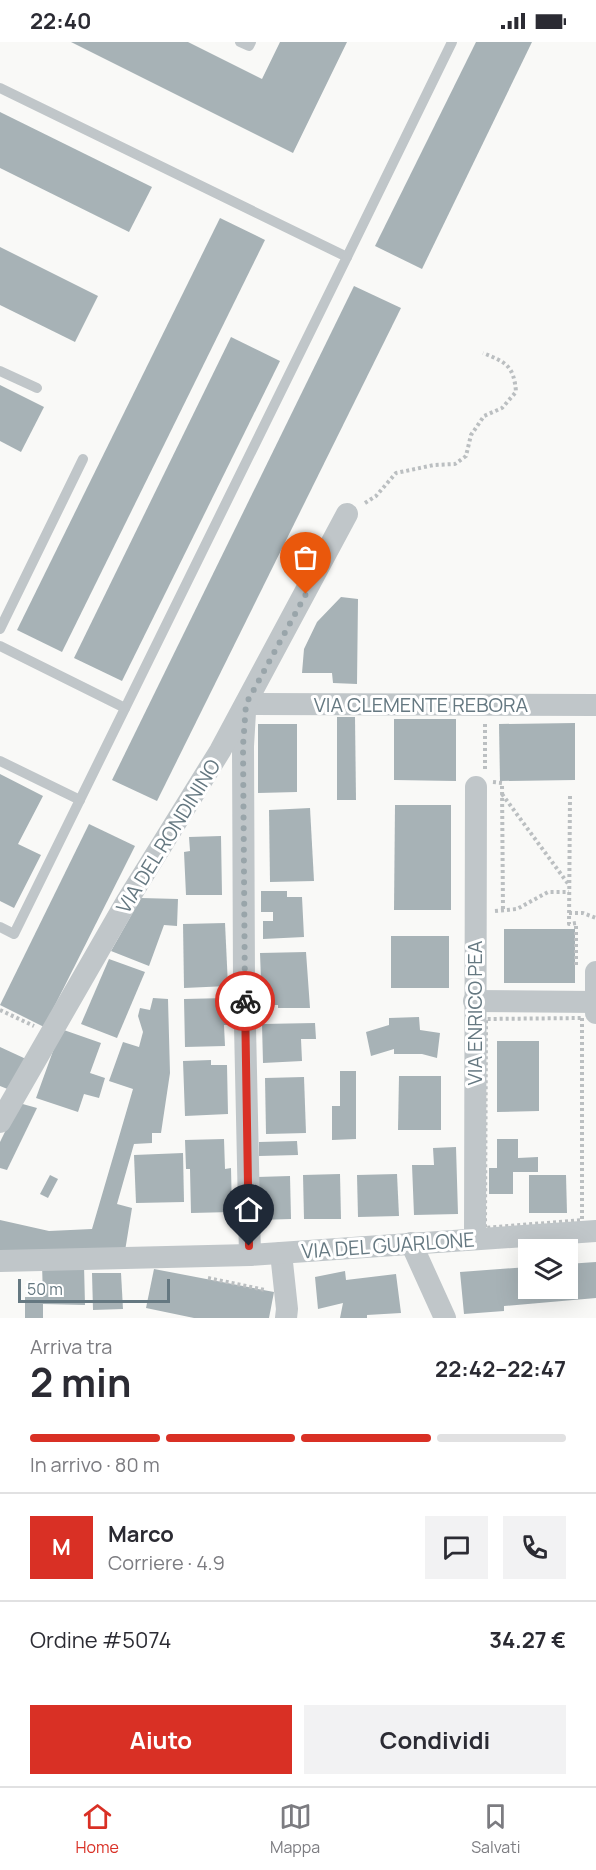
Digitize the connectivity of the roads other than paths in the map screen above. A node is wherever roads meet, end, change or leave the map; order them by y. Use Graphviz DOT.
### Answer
graph roads {
  1 [pos="240,42"];
  2 [pos="251,42"];
  3 [pos="452,42"];
  4 [pos="0,88"];
  5 [pos="347,258"];
  6 [pos="0,371"];
  7 [pos="37,388"];
  8 [pos="83,459"];
  9 [pos="347,514"];
  10 [pos="0,629"];
  11 [pos="0,646"];
  12 [pos="246,704"];
  13 [pos="596,705"];
  14 [pos="125,708"];
  15 [pos="0,760"];
  16 [pos="481,779"];
  17 [pos="80,800"];
  18 [pos="0,927"];
  19 [pos="586,970"];
  20 [pos="474,1001"];
  21 [pos="591,1011"];
  22 [pos="0,1122"];
  23 [pos="589,1225"];
  24 [pos="475,1239"];
  25 [pos="411,1244"];
  26 [pos="281,1253"];
  27 [pos="250,1255"];
  28 [pos="0,1261"];
  29 [pos="286,1318"];
  30 [pos="445,1318"];
  1 -- 2 [label="lane"];
  3 -- 5 [label="lane"];
  4 -- 5 [label="lane"];
  5 -- 14 [label="lane"];
  6 -- 7 [label="lane"];
  8 -- 10 [label="lane"];
  9 -- 12 [label="street, VIA DEL RONDININO"];
  11 -- 14 [label="lane"];
  12 -- 13 [label="street, VIA CLEMENTE REBORA"];
  12 -- 22 [label="street, VIA DEL RONDININO"];
  12 -- 27 [label="street"];
  14 -- 17 [label="lane"];
  15 -- 17 [label="lane"];
  16 -- 20 [label="street, VIA ENRICO PEA"];
  17 -- 18 [label="lane"];
  19 -- 21 [label="street"];
  20 -- 21 [label="street"];
  20 -- 24 [label="street, VIA ENRICO PEA"];
  23 -- 24 [label="street, VIA DEL GUARLONE"];
  24 -- 25 [label="street, VIA DEL GUARLONE"];
  25 -- 26 [label="street, VIA DEL GUARLONE"];
  25 -- 30 [label="street"];
  26 -- 27 [label="street, VIA DEL GUARLONE"];
  26 -- 29 [label="street"];
  27 -- 28 [label="street, VIA DEL GUARLONE"];
}
